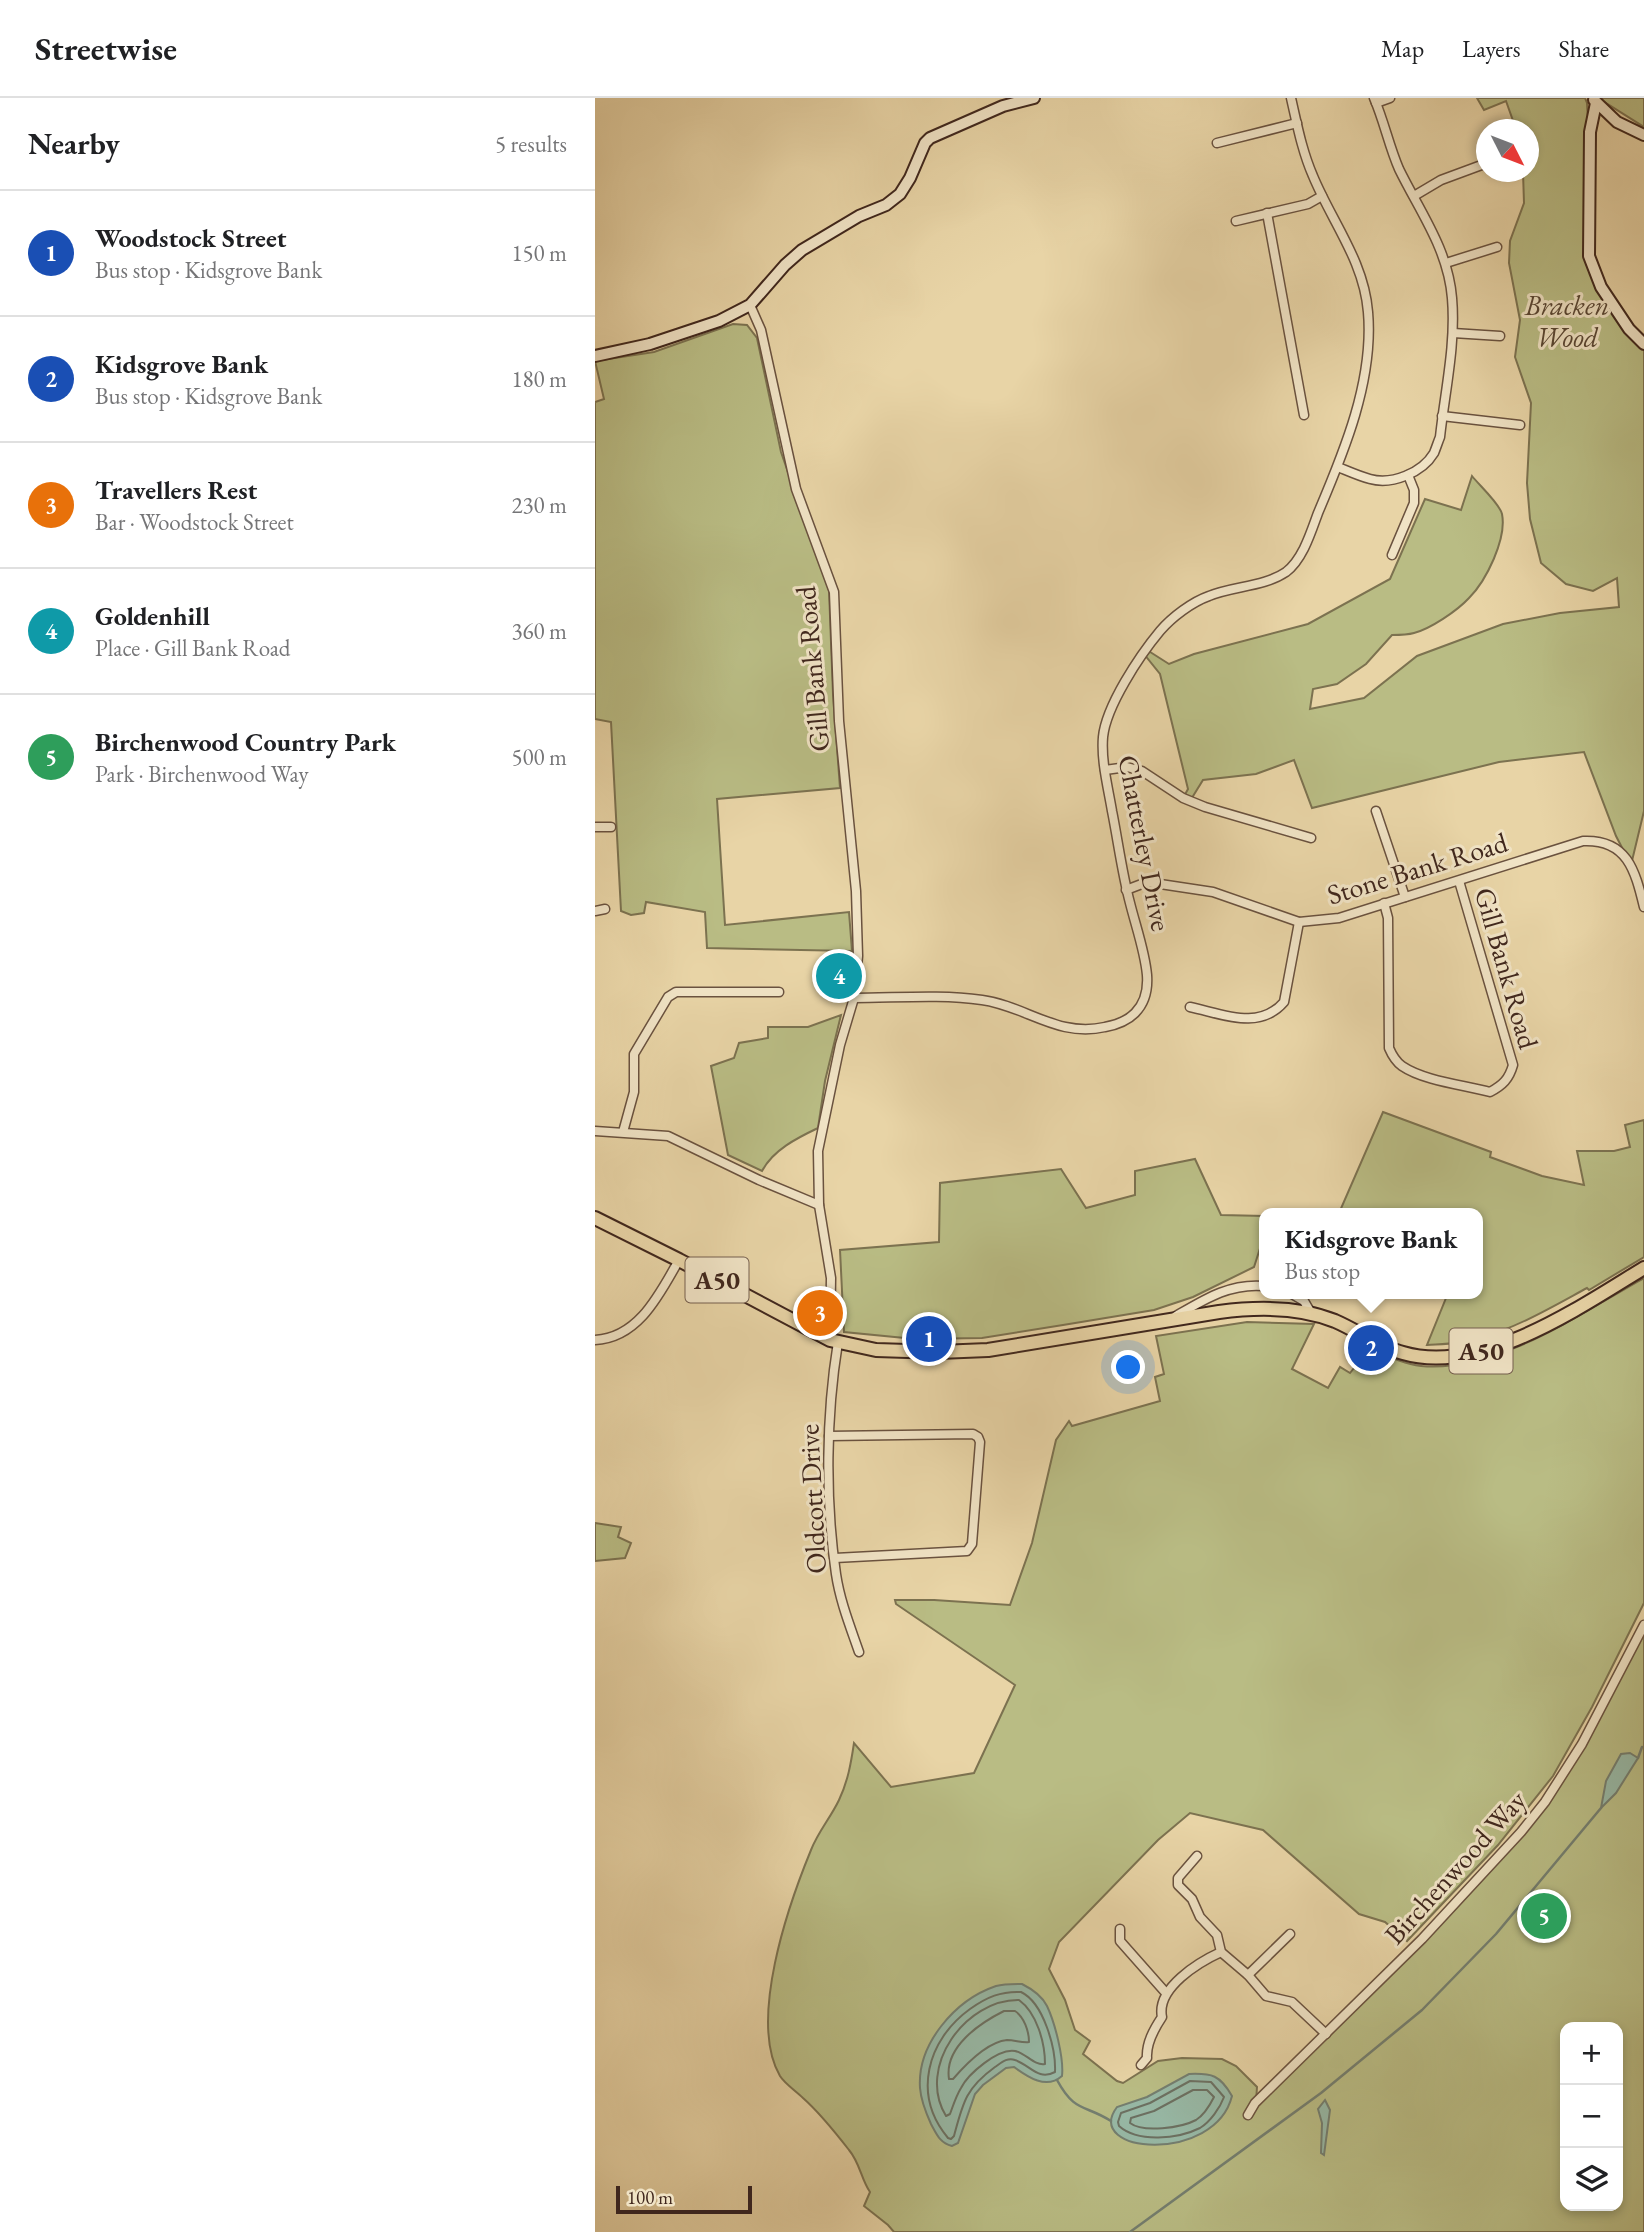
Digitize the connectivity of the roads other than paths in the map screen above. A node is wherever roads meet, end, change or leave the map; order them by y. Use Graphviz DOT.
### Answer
graph roads {
  1 [pos="1034,98"];
  2 [pos="1291,98"];
  3 [pos="1390,98"];
  4 [pos="1375,100"];
  5 [pos="1594,100"];
  6 [pos="1297,123"];
  7 [pos="1644,135"];
  8 [pos="1217,143"];
  9 [pos="1476,167"];
  10 [pos="1322,196"];
  11 [pos="1414,196"];
  12 [pos="1267,213"];
  13 [pos="1236,220"];
  14 [pos="1497,247"];
  15 [pos="1446,263"];
  16 [pos="750,305"];
  17 [pos="1453,333"];
  18 [pos="1500,336"];
  19 [pos="1644,344"];
  20 [pos="595,356"];
  21 [pos="1304,415"];
  22 [pos="1442,415"];
  23 [pos="1520,425"];
  24 [pos="1338,467"];
  25 [pos="1408,475"];
  26 [pos="1392,555"];
  27 [pos="1105,771"];
  28 [pos="1376,811"];
  29 [pos="595,827"];
  30 [pos="611,827"];
  31 [pos="1311,838"];
  32 [pos="1458,881"];
  33 [pos="1642,888"];
  34 [pos="1126,890"];
  35 [pos="1405,897"];
  36 [pos="1384,903"];
  37 [pos="1644,906"];
  38 [pos="605,909"];
  39 [pos="595,911"];
  40 [pos="1299,922"];
  41 [pos="779,992"];
  42 [pos="854,998"];
  43 [pos="1190,1007"];
  44 [pos="595,1131"];
  45 [pos="623,1132"];
  46 [pos="819,1205"];
  47 [pos="595,1217"];
  48 [pos="679,1260"];
  49 [pos="1644,1268"];
  50 [pos="1259,1286"];
  51 [pos="1301,1299"];
  52 [pos="1311,1313"];
  53 [pos="1169,1320"];
  54 [pos="595,1339"];
  55 [pos="834,1341"];
  56 [pos="829,1436"];
  57 [pos="835,1558"];
  58 [pos="1644,1625"];
  59 [pos="859,1652"];
  60 [pos="1197,1856"];
  61 [pos="1120,1929"];
  62 [pos="1290,1934"];
  63 [pos="1221,1952"];
  64 [pos="1248,1975"];
  65 [pos="1166,1993"];
  66 [pos="1326,2034"];
  67 [pos="1141,2065"];
  68 [pos="1247,2098"];
  69 [pos="1254,2105"];
  70 [pos="1248,2115"];
  1 -- 16 [label="street"];
  2 -- 6 [label="street, Chatterley Drive"];
  3 -- 4 [label="street"];
  4 -- 11 [label="street"];
  5 -- 7 [label="street"];
  5 -- 19 [label="street"];
  6 -- 8 [label="street"];
  6 -- 10 [label="street, Chatterley Drive"];
  9 -- 11 [label="street"];
  10 -- 12 [label="street"];
  10 -- 24 [label="street, Chatterley Drive"];
  11 -- 15 [label="street"];
  12 -- 13 [label="street"];
  12 -- 21 [label="street"];
  14 -- 15 [label="street"];
  15 -- 17 [label="street"];
  16 -- 20 [label="street"];
  16 -- 42 [label="street, Gill Bank Road"];
  17 -- 18 [label="street"];
  17 -- 22 [label="street"];
  22 -- 23 [label="street"];
  22 -- 25 [label="street"];
  24 -- 25 [label="street"];
  24 -- 27 [label="street, Chatterley Drive"];
  25 -- 26 [label="street"];
  27 -- 31 [label="street"];
  27 -- 34 [label="street, Chatterley Drive"];
  28 -- 35 [label="street"];
  29 -- 30 [label="street"];
  32 -- 33 [label="street, Stone Bank Road"];
  32 -- 35 [label="street, Stone Bank Road"];
  32 -- 36 [label="street, Gill Bank Road"];
  33 -- 37 [label="street, Stone Bank Road"];
  34 -- 40 [label="street, Stone Bank Road"];
  34 -- 42 [label="street, Chatterley Drive"];
  35 -- 36 [label="street, Stone Bank Road"];
  36 -- 40 [label="street, Stone Bank Road"];
  38 -- 39 [label="street"];
  40 -- 43 [label="street"];
  41 -- 45 [label="street"];
  42 -- 46 [label="street, Gill Bank Road"];
  44 -- 45 [label="street"];
  45 -- 46 [label="street"];
  46 -- 55 [label="street, Oldcott Drive"];
  47 -- 48 [label="main road, A50"];
  48 -- 54 [label="street"];
  48 -- 55 [label="main road, A50"];
  49 -- 52 [label="main road, A50"];
  50 -- 53 [label="street"];
  51 -- 52 [label="street"];
  52 -- 53 [label="main road, A50"];
  53 -- 55 [label="main road, A50"];
  55 -- 56 [label="street, Oldcott Drive"];
  56 -- 57 [label="street, Oldcott Drive"];
  56 -- 57 [label="street"];
  57 -- 59 [label="street, Oldcott Drive"];
  58 -- 66 [label="street, Birchenwood Way"];
  60 -- 63 [label="street"];
  61 -- 65 [label="street"];
  62 -- 64 [label="street"];
  63 -- 64 [label="street"];
  63 -- 65 [label="street"];
  64 -- 66 [label="street"];
  65 -- 67 [label="street"];
  66 -- 69 [label="street, Birchenwood Way"];
  68 -- 69 [label="street"];
  69 -- 70 [label="street, Birchenwood Way"];
}
